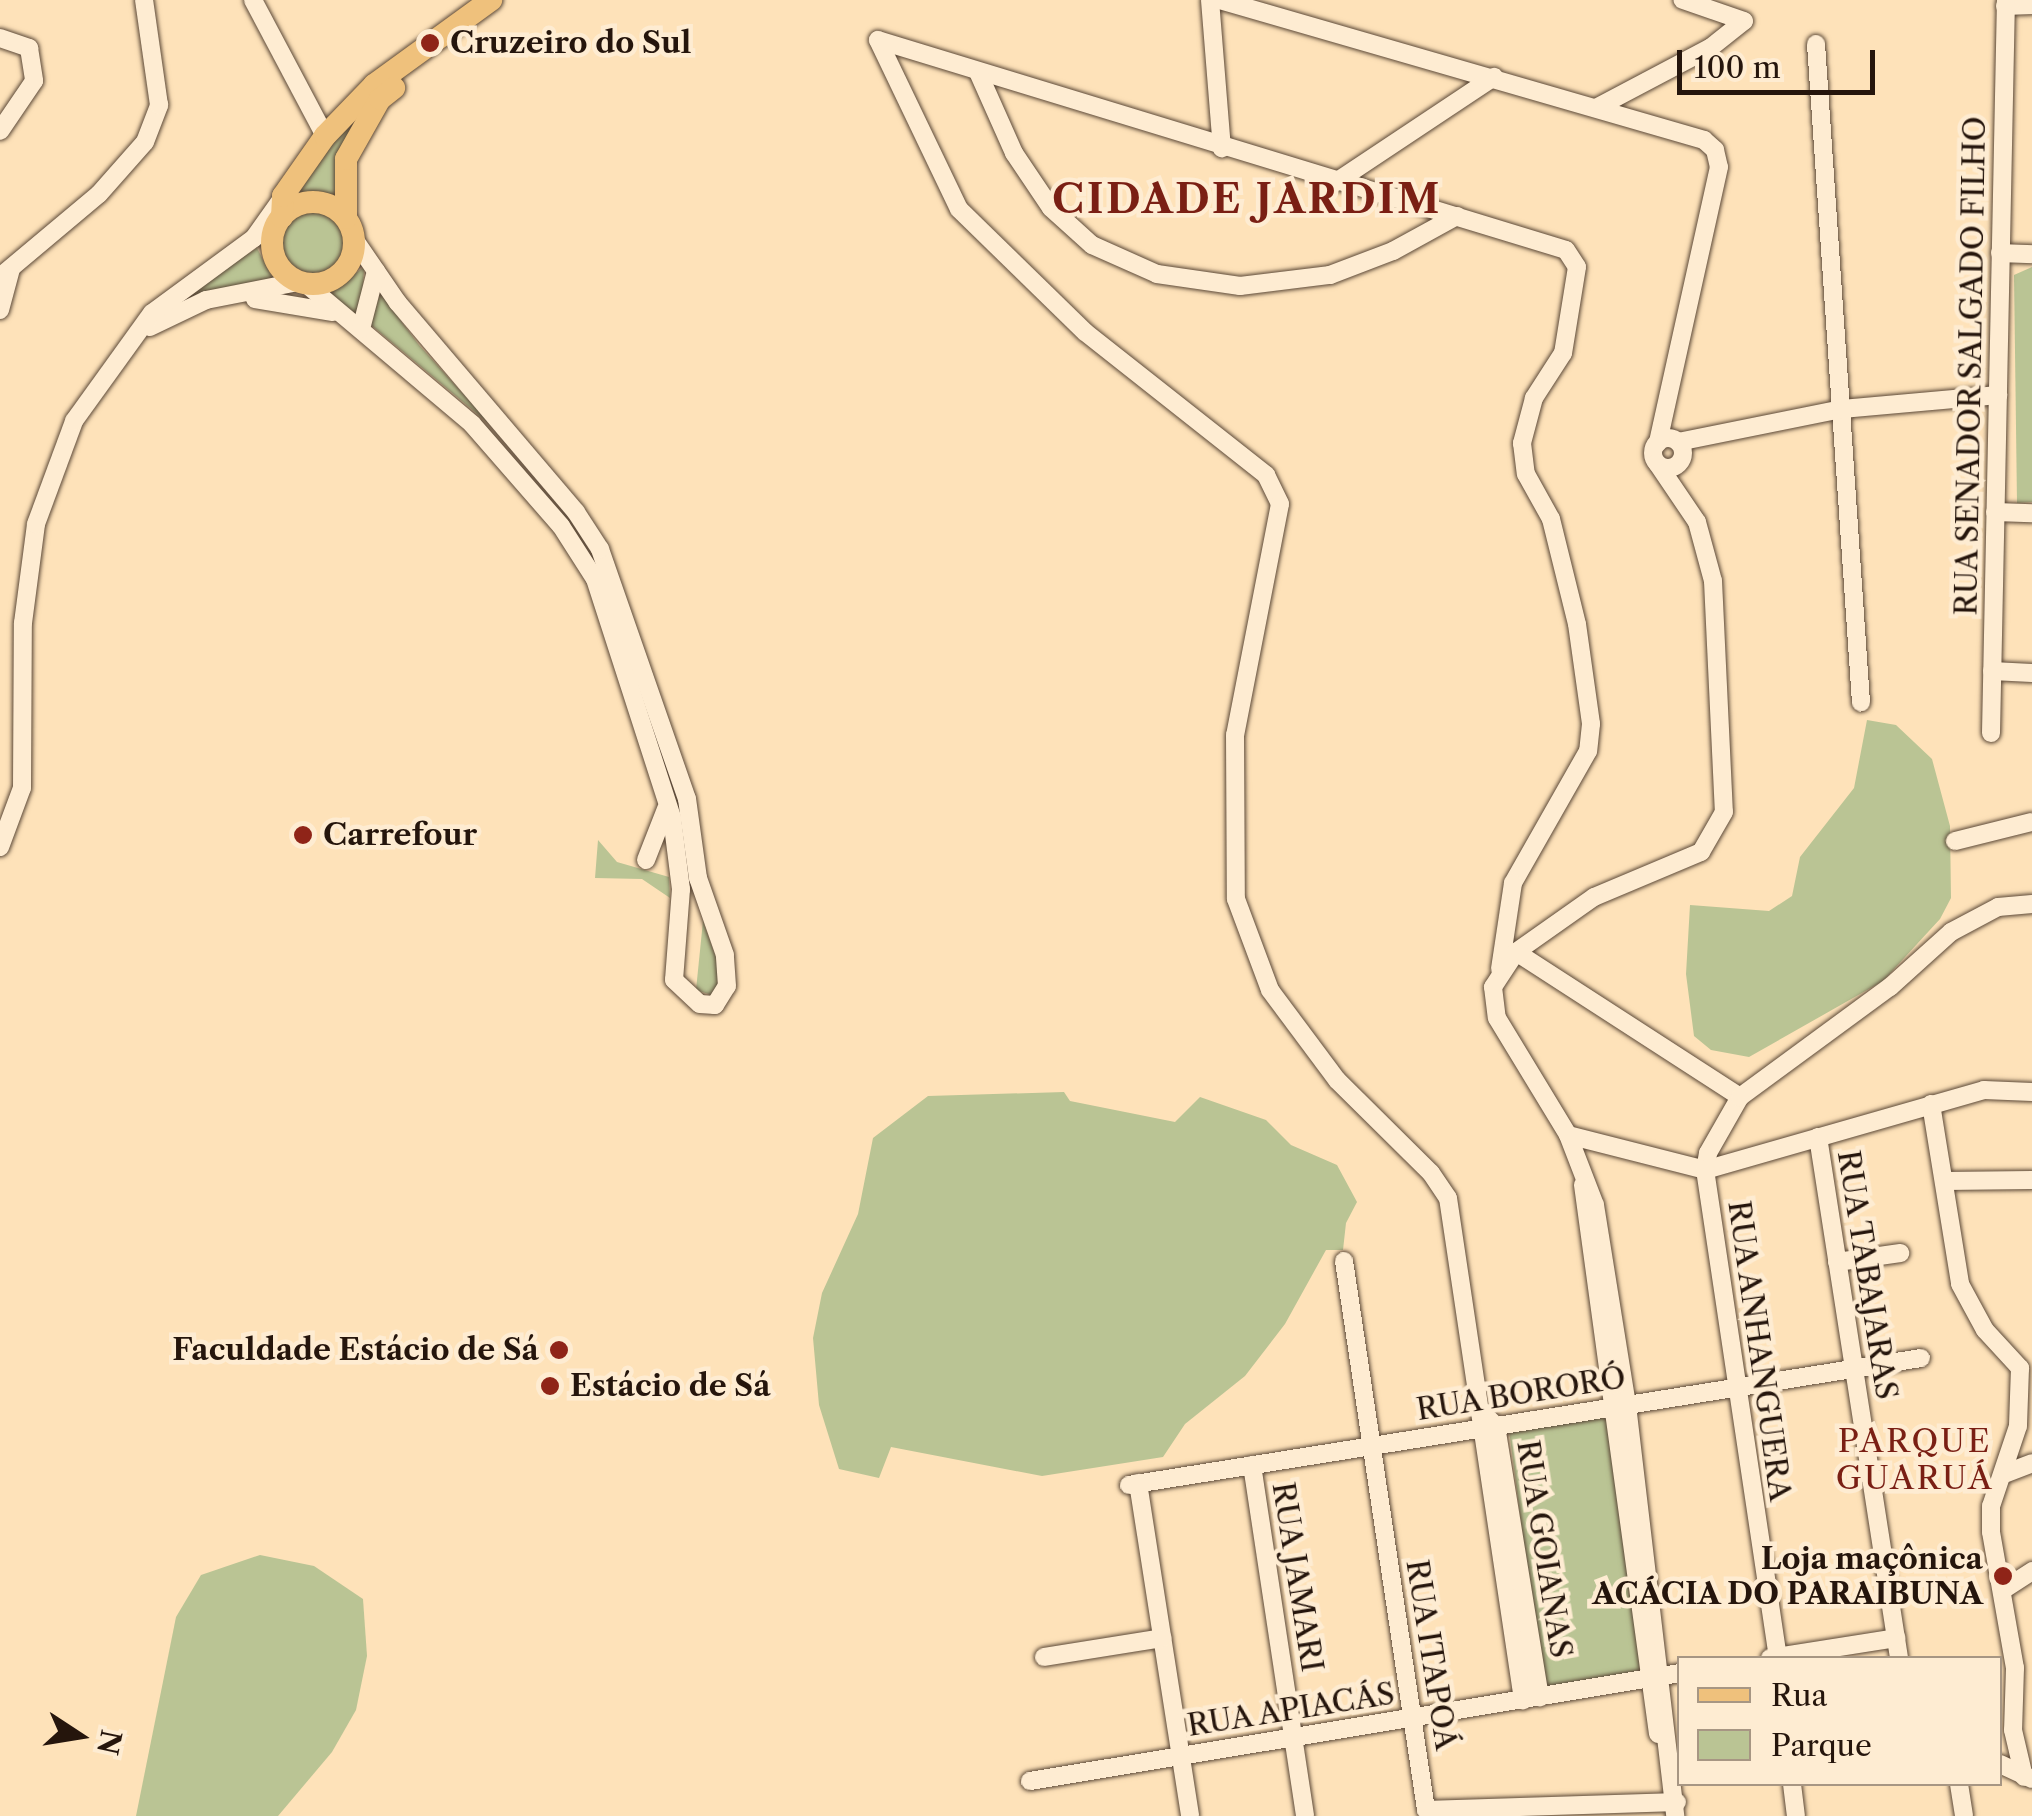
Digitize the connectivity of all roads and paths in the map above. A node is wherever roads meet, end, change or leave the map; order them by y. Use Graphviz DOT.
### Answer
graph roads {
  1 [pos="144,0"];
  2 [pos="252,0"];
  3 [pos="491,0"];
  4 [pos="512,0"];
  5 [pos="1210,0"];
  6 [pos="1220,0"];
  7 [pos="1683,0"];
  8 [pos="2006,3"];
  9 [pos="2032,5"];
  10 [pos="0,38"];
  11 [pos="1816,44"];
  12 [pos="978,72"];
  13 [pos="1494,78"];
  14 [pos="1596,108"];
  15 [pos="0,131"];
  16 [pos="325,136"];
  17 [pos="354,138"];
  18 [pos="1222,149"];
  19 [pos="1336,182"];
  20 [pos="281,212"];
  21 [pos="1457,216"];
  22 [pos="254,238"];
  23 [pos="361,246"];
  24 [pos="2000,253"];
  25 [pos="2032,254"];
  26 [pos="5,273"];
  27 [pos="302,283"];
  28 [pos="227,296"];
  29 [pos="0,310"];
  30 [pos="343,316"];
  31 [pos="361,330"];
  32 [pos="133,339"];
  33 [pos="1998,395"];
  34 [pos="1842,409"];
  35 [pos="1668,441"];
  36 [pos="1658,463"];
  37 [pos="1677,464"];
  38 [pos="1676,494"];
  39 [pos="1995,512"];
  40 [pos="2032,513"];
  41 [pos="1992,671"];
  42 [pos="2032,672"];
  43 [pos="1861,702"];
  44 [pos="1991,733"];
  45 [pos="661,784"];
  46 [pos="2032,822"];
  47 [pos="1955,841"];
  48 [pos="0,847"];
  49 [pos="646,860"];
  50 [pos="689,876"];
  51 [pos="2032,904"];
  52 [pos="1516,952"];
  53 [pos="1500,970"];
  54 [pos="2032,1092"];
  55 [pos="1740,1098"];
  56 [pos="1931,1104"];
  57 [pos="1568,1135"];
  58 [pos="1818,1137"];
  59 [pos="1705,1170"];
  60 [pos="2032,1180"];
  61 [pos="1945,1181"];
  62 [pos="1900,1252"];
  63 [pos="1344,1261"];
  64 [pos="1837,1262"];
  65 [pos="1921,1358"];
  66 [pos="2026,1367"];
  67 [pos="1854,1368"];
  68 [pos="1735,1388"];
  69 [pos="1620,1406"];
  70 [pos="1487,1423"];
  71 [pos="1370,1446"];
  72 [pos="2032,1463"];
  73 [pos="1252,1465"];
  74 [pos="2004,1474"];
  75 [pos="2032,1571"];
  76 [pos="2003,1590"];
  77 [pos="1162,1638"];
  78 [pos="1896,1638"];
  79 [pos="1778,1656"];
  80 [pos="1790,1656"];
  81 [pos="1899,1656"];
  82 [pos="1044,1657"];
  83 [pos="1664,1676"];
  84 [pos="1531,1698"];
  85 [pos="1412,1718"];
  86 [pos="1293,1738"];
  87 [pos="1180,1756"];
  88 [pos="2002,1765"];
  89 [pos="2028,1778"];
  90 [pos="1030,1782"];
  91 [pos="1792,1786"];
  92 [pos="1959,1786"];
  93 [pos="1673,1809"];
  94 [pos="1190,1816"];
  95 [pos="1305,1816"];
  96 [pos="1796,1816"];
  97 [pos="1964,1816"];
  1 -- 26 [label="street"];
  2 -- 16 [label="street"];
  3 -- 16 [label="main road"];
  4 -- 17 [label="main road"];
  5 -- 18 [label="street"];
  6 -- 13 [label="street"];
  7 -- 14 [label="street"];
  8 -- 9 [label="street"];
  8 -- 24 [label="street, RUA SENADOR SALGADO FILHO"];
  10 -- 15 [label="street"];
  11 -- 34 [label="street"];
  12 -- 18 [label="street"];
  12 -- 21 [label="street"];
  12 -- 70 [label="street, RUA GOIANAS"];
  13 -- 14 [label="street"];
  13 -- 19 [label="street"];
  14 -- 35 [label="street"];
  16 -- 20 [label="main road"];
  17 -- 23 [label="main road"];
  17 -- 23 [label="main road"];
  18 -- 19 [label="street"];
  19 -- 21 [label="street"];
  20 -- 22 [label="street"];
  20 -- 22 [label="street"];
  20 -- 23 [label="main road"];
  20 -- 27 [label="main road"];
  21 -- 53 [label="street"];
  22 -- 32 [label="street"];
  23 -- 27 [label="main road"];
  23 -- 31 [label="street"];
  23 -- 50 [label="street"];
  24 -- 25 [label="street"];
  24 -- 33 [label="street, RUA SENADOR SALGADO FILHO"];
  26 -- 29 [label="street"];
  27 -- 28 [label="street"];
  27 -- 30 [label="street"];
  28 -- 30 [label="street"];
  28 -- 32 [label="street"];
  30 -- 31 [label="street"];
  31 -- 45 [label="street"];
  32 -- 48 [label="street"];
  33 -- 34 [label="street"];
  33 -- 39 [label="street, RUA SENADOR SALGADO FILHO"];
  34 -- 35 [label="street"];
  34 -- 43 [label="street"];
  35 -- 36 [label="street"];
  35 -- 37 [label="street"];
  36 -- 37 [label="street"];
  36 -- 38 [label="street"];
  37 -- 38 [label="street"];
  38 -- 52 [label="street"];
  39 -- 40 [label="street"];
  39 -- 41 [label="street, RUA SENADOR SALGADO FILHO"];
  41 -- 42 [label="street"];
  41 -- 44 [label="street, RUA SENADOR SALGADO FILHO"];
  45 -- 49 [label="street"];
  45 -- 50 [label="street"];
  46 -- 47 [label="street"];
  50 -- 50 [label="street"];
  51 -- 55 [label="street"];
  52 -- 53 [label="street"];
  52 -- 55 [label="street"];
  53 -- 57 [label="street"];
  54 -- 56 [label="street"];
  55 -- 59 [label="street"];
  56 -- 58 [label="street"];
  56 -- 61 [label="street"];
  57 -- 59 [label="street"];
  57 -- 69 [label="street"];
  58 -- 59 [label="street"];
  58 -- 64 [label="street, RUA TABAJARAS"];
  59 -- 68 [label="street, RUA ANHANGUERA"];
  60 -- 61 [label="street"];
  61 -- 66 [label="street"];
  62 -- 64 [label="street"];
  63 -- 71 [label="street, RUA ITAPOÁ"];
  64 -- 67 [label="street, RUA TABAJARAS"];
  65 -- 67 [label="street, RUA BORORÓ"];
  66 -- 74 [label="street"];
  67 -- 68 [label="street, RUA BORORÓ"];
  67 -- 78 [label="street, RUA TABAJARAS"];
  68 -- 69 [label="street, RUA BORORÓ"];
  68 -- 79 [label="street, RUA ANHANGUERA"];
  69 -- 70 [label="street, RUA BORORÓ"];
  69 -- 83 [label="street"];
  70 -- 71 [label="street, RUA BORORÓ"];
  70 -- 84 [label="street, RUA GOIANAS"];
  71 -- 73 [label="street, RUA BORORÓ"];
  71 -- 85 [label="street, RUA ITAPOÁ"];
  72 -- 74 [label="street"];
  73 -- 77 [label="street, RUA BORORÓ"];
  73 -- 86 [label="street, RUA JAMARI"];
  74 -- 76 [label="street"];
  75 -- 76 [label="street"];
  76 -- 89 [label="street"];
  77 -- 82 [label="street"];
  77 -- 87 [label="street"];
  78 -- 80 [label="street"];
  78 -- 81 [label="street, RUA TABAJARAS"];
  83 -- 84 [label="street, RUA APIACÁS"];
  83 -- 93 [label="street"];
  84 -- 85 [label="street, RUA APIACÁS"];
  85 -- 86 [label="street, RUA APIACÁS"];
  85 -- 93 [label="street, RUA ITAPOÁ"];
  86 -- 87 [label="street, RUA APIACÁS"];
  86 -- 95 [label="street, RUA JAMARI"];
  87 -- 90 [label="street, RUA APIACÁS"];
  87 -- 94 [label="street"];
  88 -- 89 [label="street"];
  91 -- 96 [label="street"];
  92 -- 97 [label="street"];
}
